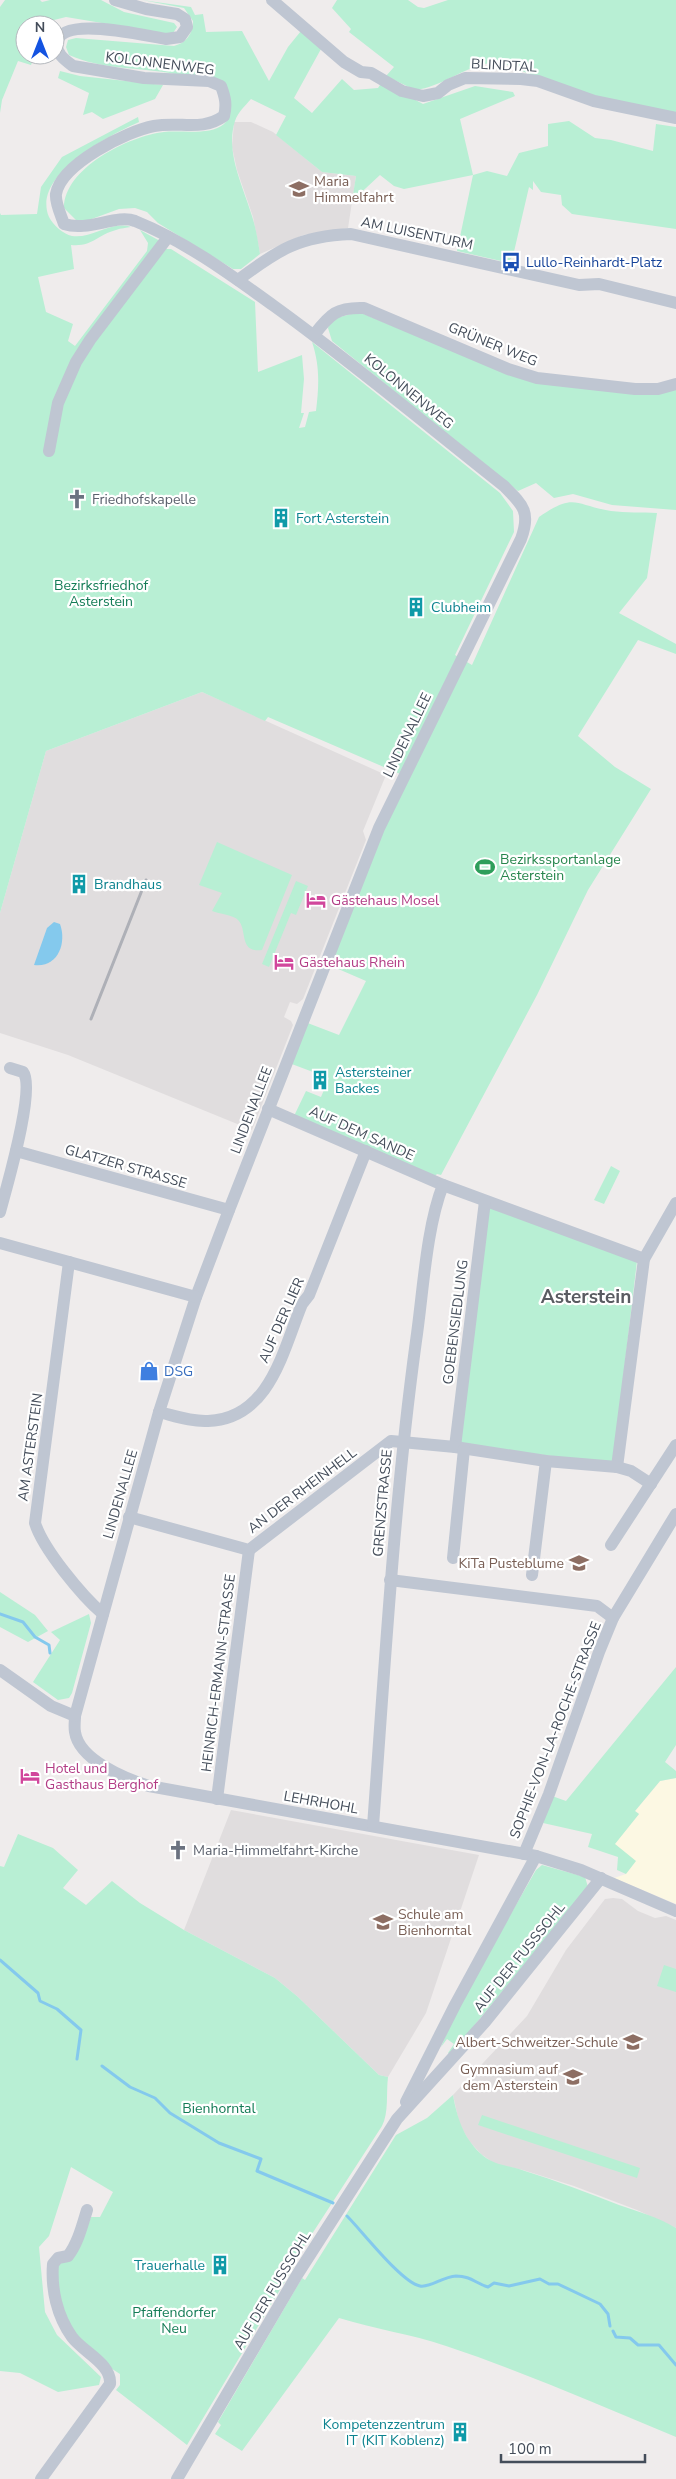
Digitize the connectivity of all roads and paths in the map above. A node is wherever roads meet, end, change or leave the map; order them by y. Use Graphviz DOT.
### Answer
graph roads {
  1 [pos="115,0"];
  2 [pos="272,0"];
  3 [pos="676,118"];
  4 [pos="168,238"];
  5 [pos="238,280"];
  6 [pos="676,303"];
  7 [pos="314,335"];
  8 [pos="676,384"];
  9 [pos="48,451"];
  10 [pos="521,539"];
  11 [pos="10,1068"];
  12 [pos="268,1108"];
  13 [pos="16,1151"];
  14 [pos="366,1151"];
  15 [pos="443,1185"];
  16 [pos="485,1201"];
  17 [pos="676,1204"];
  18 [pos="229,1210"];
  19 [pos="0,1212"];
  20 [pos="0,1243"];
  21 [pos="644,1259"];
  22 [pos="69,1262"];
  23 [pos="196,1298"];
  24 [pos="159,1412"];
  25 [pos="403,1442"];
  26 [pos="676,1445"];
  27 [pos="459,1448"];
  28 [pos="546,1461"];
  29 [pos="617,1467"];
  30 [pos="651,1484"];
  31 [pos="676,1514"];
  32 [pos="130,1517"];
  33 [pos="611,1545"];
  34 [pos="249,1550"];
  35 [pos="453,1558"];
  36 [pos="532,1575"];
  37 [pos="390,1580"];
  38 [pos="103,1614"];
  39 [pos="613,1618"];
  40 [pos="0,1670"];
  41 [pos="75,1716"];
  42 [pos="217,1799"];
  43 [pos="373,1826"];
  44 [pos="530,1855"];
  45 [pos="602,1878"];
  46 [pos="676,1911"];
  47 [pos="398,2120"];
  48 [pos="87,2210"];
  49 [pos="41,2479"];
  50 [pos="177,2479"];
  1 -- 4 [label="street, KOLONNENWEG"];
  2 -- 3 [label="street, BLINDTAL"];
  4 -- 5 [label="street, KOLONNENWEG"];
  4 -- 9 [label="street"];
  5 -- 6 [label="street, AM LUISENTURM"];
  5 -- 7 [label="street, KOLONNENWEG"];
  7 -- 8 [label="street, GRÜNER WEG"];
  7 -- 10 [label="street, KOLONNENWEG"];
  10 -- 12 [label="street, LINDENALLEE"];
  11 -- 13 [label="street"];
  12 -- 14 [label="street, AUF DEM SANDE"];
  12 -- 18 [label="street, LINDENALLEE"];
  13 -- 18 [label="street, GLATZER STRASSE"];
  13 -- 19 [label="street"];
  14 -- 15 [label="street, AUF DEM SANDE"];
  14 -- 24 [label="street, AUF DER LIER"];
  15 -- 16 [label="street"];
  15 -- 25 [label="street, GRENZSTRASSE"];
  16 -- 21 [label="street"];
  16 -- 27 [label="street, GOEBENSIEDLUNG"];
  17 -- 21 [label="street"];
  18 -- 23 [label="street, LINDENALLEE"];
  20 -- 22 [label="street"];
  21 -- 29 [label="street"];
  22 -- 23 [label="street"];
  22 -- 38 [label="street, AM ASTERSTEIN"];
  23 -- 24 [label="street, LINDENALLEE"];
  24 -- 32 [label="street, LINDENALLEE"];
  25 -- 27 [label="street"];
  25 -- 34 [label="street, AN DER RHEINHELL"];
  25 -- 37 [label="street, GRENZSTRASSE"];
  26 -- 30 [label="street"];
  27 -- 28 [label="street"];
  27 -- 35 [label="street, GOEBENSIEDLUNG"];
  28 -- 29 [label="street"];
  28 -- 36 [label="street"];
  29 -- 30 [label="street"];
  30 -- 33 [label="street"];
  31 -- 39 [label="street, SOPHIE-VON-LA-ROCHE-STRASSE"];
  32 -- 34 [label="street, AN DER RHEINHELL"];
  32 -- 38 [label="street, LINDENALLEE"];
  34 -- 42 [label="street, HEINRICH-ERMANN-STRASSE"];
  37 -- 39 [label="street"];
  37 -- 43 [label="street, GRENZSTRASSE"];
  38 -- 41 [label="street, LINDENALLEE"];
  39 -- 44 [label="street, SOPHIE-VON-LA-ROCHE-STRASSE"];
  40 -- 41 [label="street"];
  41 -- 42 [label="street, LEHRHOHL"];
  42 -- 43 [label="street, LEHRHOHL"];
  43 -- 44 [label="street, LEHRHOHL"];
  44 -- 45 [label="street, LEHRHOHL"];
  44 -- 47 [label="street, AUF DER FUSSSOHL"];
  45 -- 46 [label="street, LEHRHOHL"];
  45 -- 47 [label="street, AUF DER FUSSSOHL"];
  47 -- 50 [label="street, AUF DER FUSSSOHL"];
  48 -- 49 [label="street"];
}
